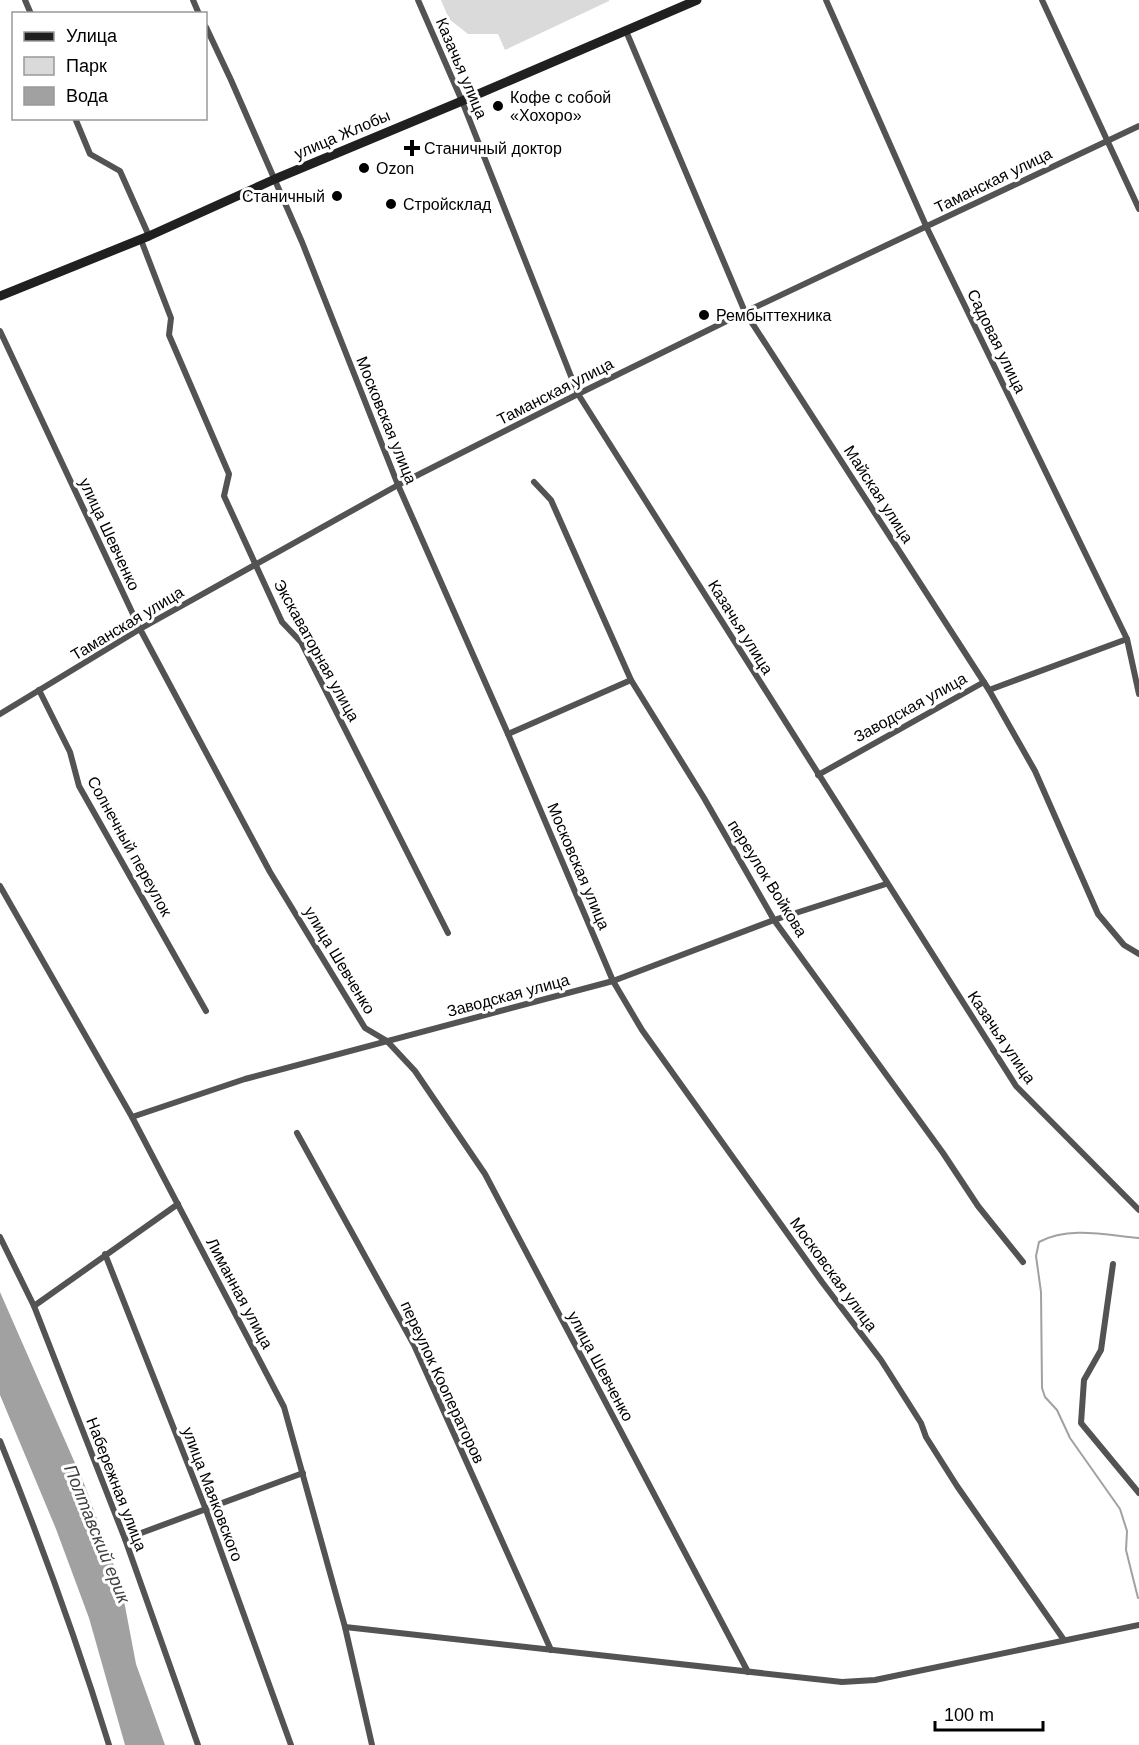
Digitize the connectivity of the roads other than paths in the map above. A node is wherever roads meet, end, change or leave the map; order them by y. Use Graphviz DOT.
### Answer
graph roads {
  1 [pos="418,0"];
  2 [pos="697,0"];
  3 [pos="826,0"];
  4 [pos="1042,0"];
  5 [pos="207,29"];
  6 [pos="626,31"];
  7 [pos="462,101"];
  8 [pos="76,120"];
  9 [pos="1139,126"];
  10 [pos="1107,141"];
  11 [pos="275,179"];
  12 [pos="1139,209"];
  13 [pos="927,228"];
  14 [pos="145,238"];
  15 [pos="0,296"];
  16 [pos="745,312"];
  17 [pos="0,331"];
  18 [pos="578,394"];
  19 [pos="534,482"];
  20 [pos="398,485"];
  21 [pos="256,564"];
  22 [pos="140,629"];
  23 [pos="1127,639"];
  24 [pos="631,681"];
  25 [pos="984,682"];
  26 [pos="39,690"];
  27 [pos="989,690"];
  28 [pos="1139,694"];
  29 [pos="0,714"];
  30 [pos="508,734"];
  31 [pos="818,774"];
  32 [pos="886,884"];
  33 [pos="0,886"];
  34 [pos="774,920"];
  35 [pos="448,933"];
  36 [pos="1139,954"];
  37 [pos="613,981"];
  38 [pos="206,1011"];
  39 [pos="387,1041"];
  40 [pos="132,1117"];
  41 [pos="297,1133"];
  42 [pos="178,1204"];
  43 [pos="1139,1210"];
  44 [pos="0,1238"];
  45 [pos="105,1254"];
  46 [pos="1023,1262"];
  47 [pos="1113,1264"];
  48 [pos="34,1306"];
  49 [pos="0,1441"];
  50 [pos="303,1473"];
  51 [pos="1139,1493"];
  52 [pos="206,1510"];
  53 [pos="125,1539"];
  54 [pos="1139,1625"];
  55 [pos="345,1627"];
  56 [pos="1064,1640"];
  57 [pos="551,1650"];
  58 [pos="748,1672"];
  59 [pos="110,1745"];
  60 [pos="198,1745"];
  61 [pos="291,1745"];
  62 [pos="372,1745"];
  1 -- 7 [label="street, Казачья улица"];
  2 -- 6 [label="street, улица Жлобы"];
  3 -- 13 [label="street, Садовая улица"];
  4 -- 10 [label="street"];
  5 -- 11 [label="street, Московская улица"];
  6 -- 7 [label="street, улица Жлобы"];
  6 -- 16 [label="street, Майская улица"];
  7 -- 11 [label="street, улица Жлобы"];
  7 -- 18 [label="street, Казачья улица"];
  8 -- 14 [label="street, Экскаваторная улица"];
  9 -- 10 [label="street, Таманская улица"];
  10 -- 12 [label="street"];
  10 -- 13 [label="street, Таманская улица"];
  11 -- 14 [label="street, улица Жлобы"];
  11 -- 20 [label="street, Московская улица"];
  13 -- 16 [label="street, Таманская улица"];
  13 -- 23 [label="street, Садовая улица"];
  14 -- 15 [label="street, улица Жлобы"];
  14 -- 21 [label="street, Экскаваторная улица"];
  16 -- 18 [label="street, Таманская улица"];
  16 -- 25 [label="street, Майская улица"];
  17 -- 22 [label="street, улица Шевченко"];
  18 -- 20 [label="street, Таманская улица"];
  18 -- 31 [label="street, Казачья улица"];
  19 -- 24 [label="street, переулок Войкова"];
  20 -- 21 [label="street, Таманская улица"];
  20 -- 30 [label="street, Московская улица"];
  21 -- 22 [label="street, Таманская улица"];
  21 -- 35 [label="street, Экскаваторная улица"];
  22 -- 26 [label="street, Таманская улица"];
  22 -- 39 [label="street, улица Шевченко"];
  23 -- 27 [label="street, Заводская улица"];
  23 -- 28 [label="street, Садовая улица"];
  24 -- 30 [label="street"];
  24 -- 34 [label="street, переулок Войкова"];
  25 -- 27 [label="street, Майская улица"];
  25 -- 31 [label="street, Заводская улица"];
  26 -- 29 [label="street, Таманская улица"];
  26 -- 38 [label="street, Солнечный переулок"];
  27 -- 36 [label="street, Майская улица"];
  30 -- 37 [label="street, Московская улица"];
  31 -- 32 [label="street, Казачья улица"];
  32 -- 34 [label="street, Заводская улица"];
  32 -- 43 [label="street, Казачья улица"];
  33 -- 40 [label="street, Лиманная улица"];
  34 -- 37 [label="street, Заводская улица"];
  34 -- 46 [label="street, переулок Войкова"];
  37 -- 39 [label="street, Заводская улица"];
  37 -- 56 [label="street, Московская улица"];
  39 -- 40 [label="street, Заводская улица"];
  39 -- 58 [label="street, улица Шевченко"];
  40 -- 42 [label="street, Лиманная улица"];
  41 -- 57 [label="street, переулок Кооператоров"];
  42 -- 45 [label="street"];
  42 -- 50 [label="street, Лиманная улица"];
  44 -- 48 [label="street, Набережная улица"];
  45 -- 48 [label="street"];
  45 -- 52 [label="street, улица Маяковского"];
  47 -- 51 [label="street"];
  48 -- 53 [label="street, Набережная улица"];
  49 -- 59 [label="street"];
  50 -- 52 [label="street"];
  50 -- 55 [label="street, Лиманная улица"];
  52 -- 53 [label="street"];
  52 -- 61 [label="street, улица Маяковского"];
  53 -- 60 [label="street, Набережная улица"];
  54 -- 56 [label="street"];
  55 -- 57 [label="street"];
  55 -- 62 [label="street, Лиманная улица"];
  56 -- 58 [label="street"];
  57 -- 58 [label="street"];
}
